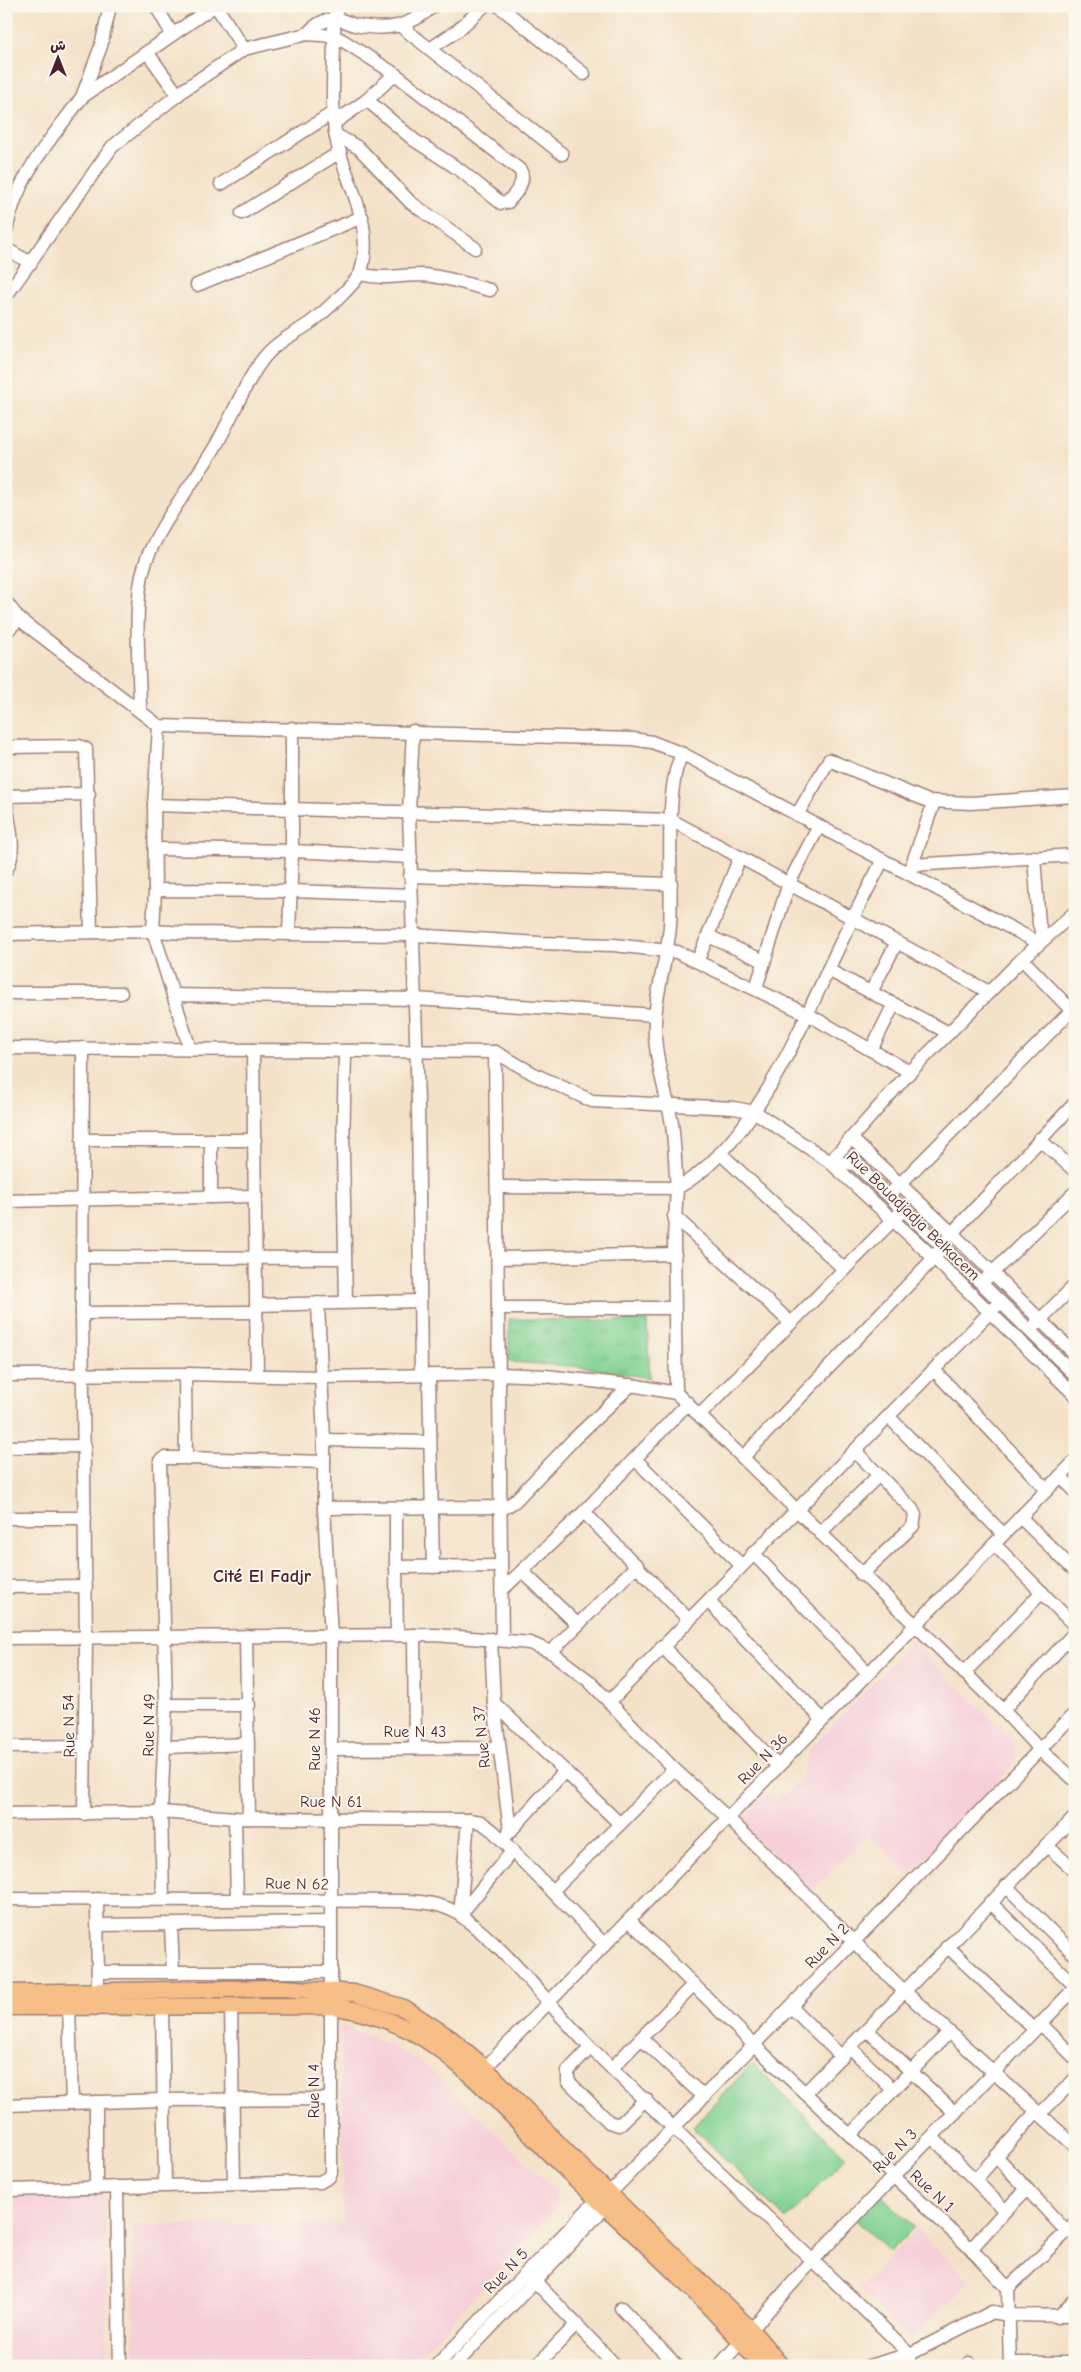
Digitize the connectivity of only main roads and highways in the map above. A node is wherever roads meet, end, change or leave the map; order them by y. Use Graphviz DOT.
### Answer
graph roads {
  1 [pos="6,1993"];
  2 [pos="331,1998"];
  3 [pos="6,2007"];
  4 [pos="746,2336"];
  5 [pos="762,2366"];
  6 [pos="780,2366"];
  1 -- 2 [label="main road"];
  2 -- 3 [label="main road"];
  2 -- 4 [label="main road"];
  4 -- 5 [label="main road"];
  4 -- 6 [label="main road"];
}
